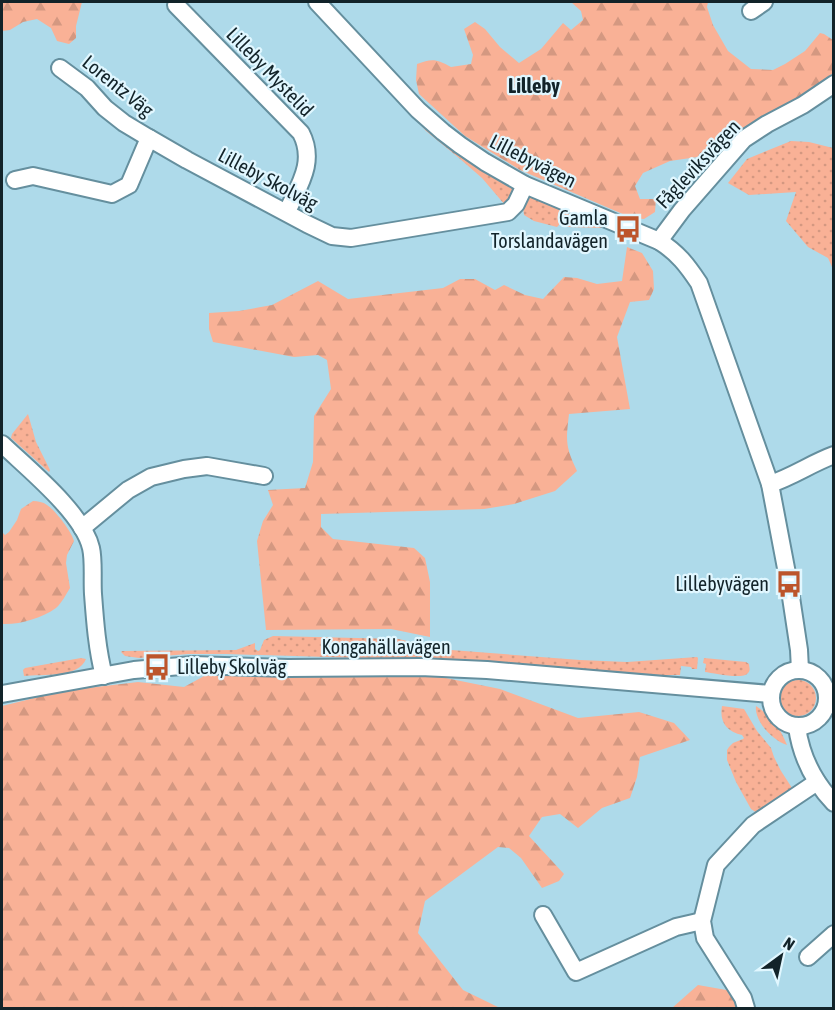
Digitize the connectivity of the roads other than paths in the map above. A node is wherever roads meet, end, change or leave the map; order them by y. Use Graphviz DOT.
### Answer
graph roads {
  1 [pos="316,2"];
  2 [pos="176,5"];
  3 [pos="60,68"];
  4 [pos="834,84"];
  5 [pos="149,138"];
  6 [pos="15,180"];
  7 [pos="525,185"];
  8 [pos="287,212"];
  9 [pos="660,242"];
  10 [pos="2,444"];
  11 [pos="834,455"];
  12 [pos="264,476"];
  13 [pos="770,484"];
  14 [pos="82,528"];
  15 [pos="801,670"];
  16 [pos="104,676"];
  17 [pos="771,693"];
  18 [pos="2,694"];
  19 [pos="830,700"];
  20 [pos="797,727"];
  21 [pos="817,782"];
  22 [pos="834,803"];
  23 [pos="543,915"];
  24 [pos="702,921"];
  25 [pos="834,934"];
  26 [pos="808,957"];
  27 [pos="746,1008"];
  1 -- 7 [label="street, Lillebyvägen"];
  2 -- 8 [label="street, Lilleby Mystelid"];
  3 -- 5 [label="street, Lorentz Väg"];
  4 -- 9 [label="street, Fågleviksvägen"];
  5 -- 6 [label="street"];
  5 -- 8 [label="street, Lilleby Skolväg"];
  7 -- 8 [label="street, Lilleby Skolväg"];
  7 -- 9 [label="street, Lillebyvägen"];
  9 -- 13 [label="street, Lillebyvägen"];
  10 -- 14 [label="street"];
  11 -- 13 [label="street"];
  12 -- 14 [label="street"];
  13 -- 15 [label="street, Lillebyvägen"];
  14 -- 16 [label="street"];
  15 -- 17 [label="street"];
  15 -- 19 [label="street"];
  16 -- 17 [label="street, Kongahällavägen"];
  16 -- 18 [label="street, Kongahällavägen"];
  17 -- 20 [label="street"];
  19 -- 20 [label="street"];
  20 -- 21 [label="street"];
  21 -- 22 [label="street"];
  21 -- 24 [label="street"];
  23 -- 24 [label="street"];
  24 -- 27 [label="street"];
  25 -- 26 [label="street"];
}
